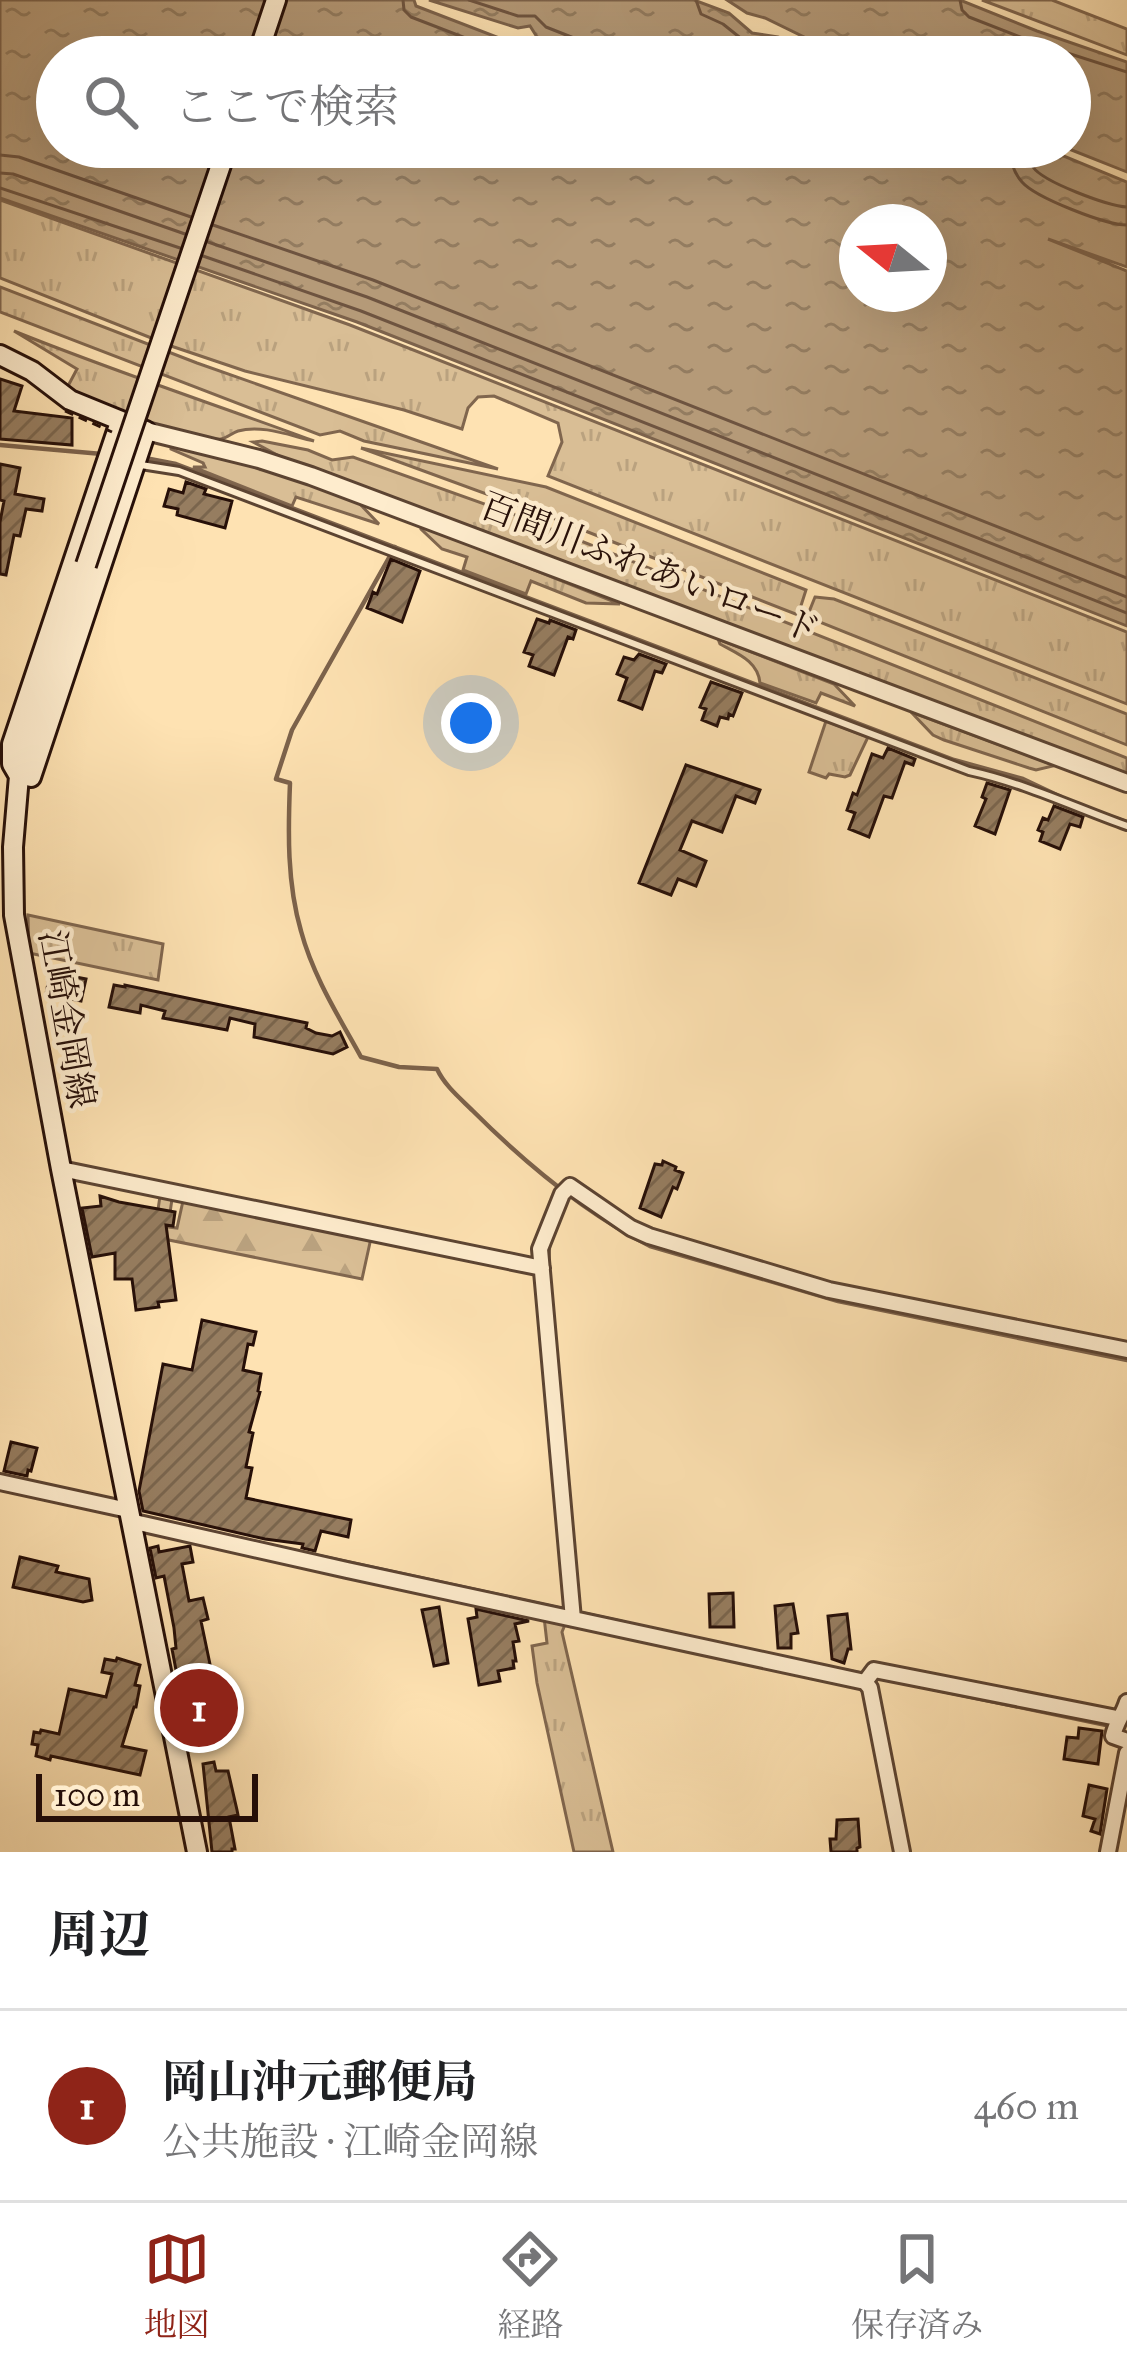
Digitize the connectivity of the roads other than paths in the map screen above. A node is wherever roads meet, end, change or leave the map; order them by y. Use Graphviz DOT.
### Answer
graph roads {
  1 [pos="276,0"];
  2 [pos="264,36"];
  3 [pos="220,168"];
  4 [pos="0,355"];
  5 [pos="121,429"];
  6 [pos="146,430"];
  7 [pos="134,464"];
  8 [pos="10,773"];
  9 [pos="1127,783"];
  10 [pos="8,799"];
  11 [pos="1127,826"];
  12 [pos="61,1169"];
  13 [pos="542,1268"];
  14 [pos="1127,1350"];
  15 [pos="0,1482"];
  16 [pos="129,1515"];
  17 [pos="573,1614"];
  18 [pos="865,1682"];
  19 [pos="1127,1702"];
  20 [pos="1118,1728"];
  21 [pos="1127,1753"];
  22 [pos="196,1852"];
  23 [pos="902,1852"];
  24 [pos="1108,1852"];
  1 -- 2 [label="main road"];
  3 -- 8 [label="main road, 江崎金岡線, bridge"];
  4 -- 5 [label="main road"];
  5 -- 6 [label="main road"];
  5 -- 8 [label="main road"];
  6 -- 7 [label="main road"];
  6 -- 9 [label="street, 百間川ふれあいロード"];
  7 -- 10 [label="main road"];
  7 -- 11 [label="lane"];
  8 -- 10 [label="main road, 江崎金岡線"];
  10 -- 12 [label="main road, 江崎金岡線"];
  12 -- 13 [label="street"];
  12 -- 16 [label="main road, 江崎金岡線"];
  13 -- 14 [label="street"];
  13 -- 17 [label="street"];
  15 -- 16 [label="street"];
  16 -- 17 [label="street"];
  16 -- 22 [label="main road, 江崎金岡線"];
  17 -- 18 [label="street"];
  18 -- 20 [label="street"];
  18 -- 23 [label="street"];
  19 -- 20 [label="street"];
  21 -- 24 [label="street"];
}
